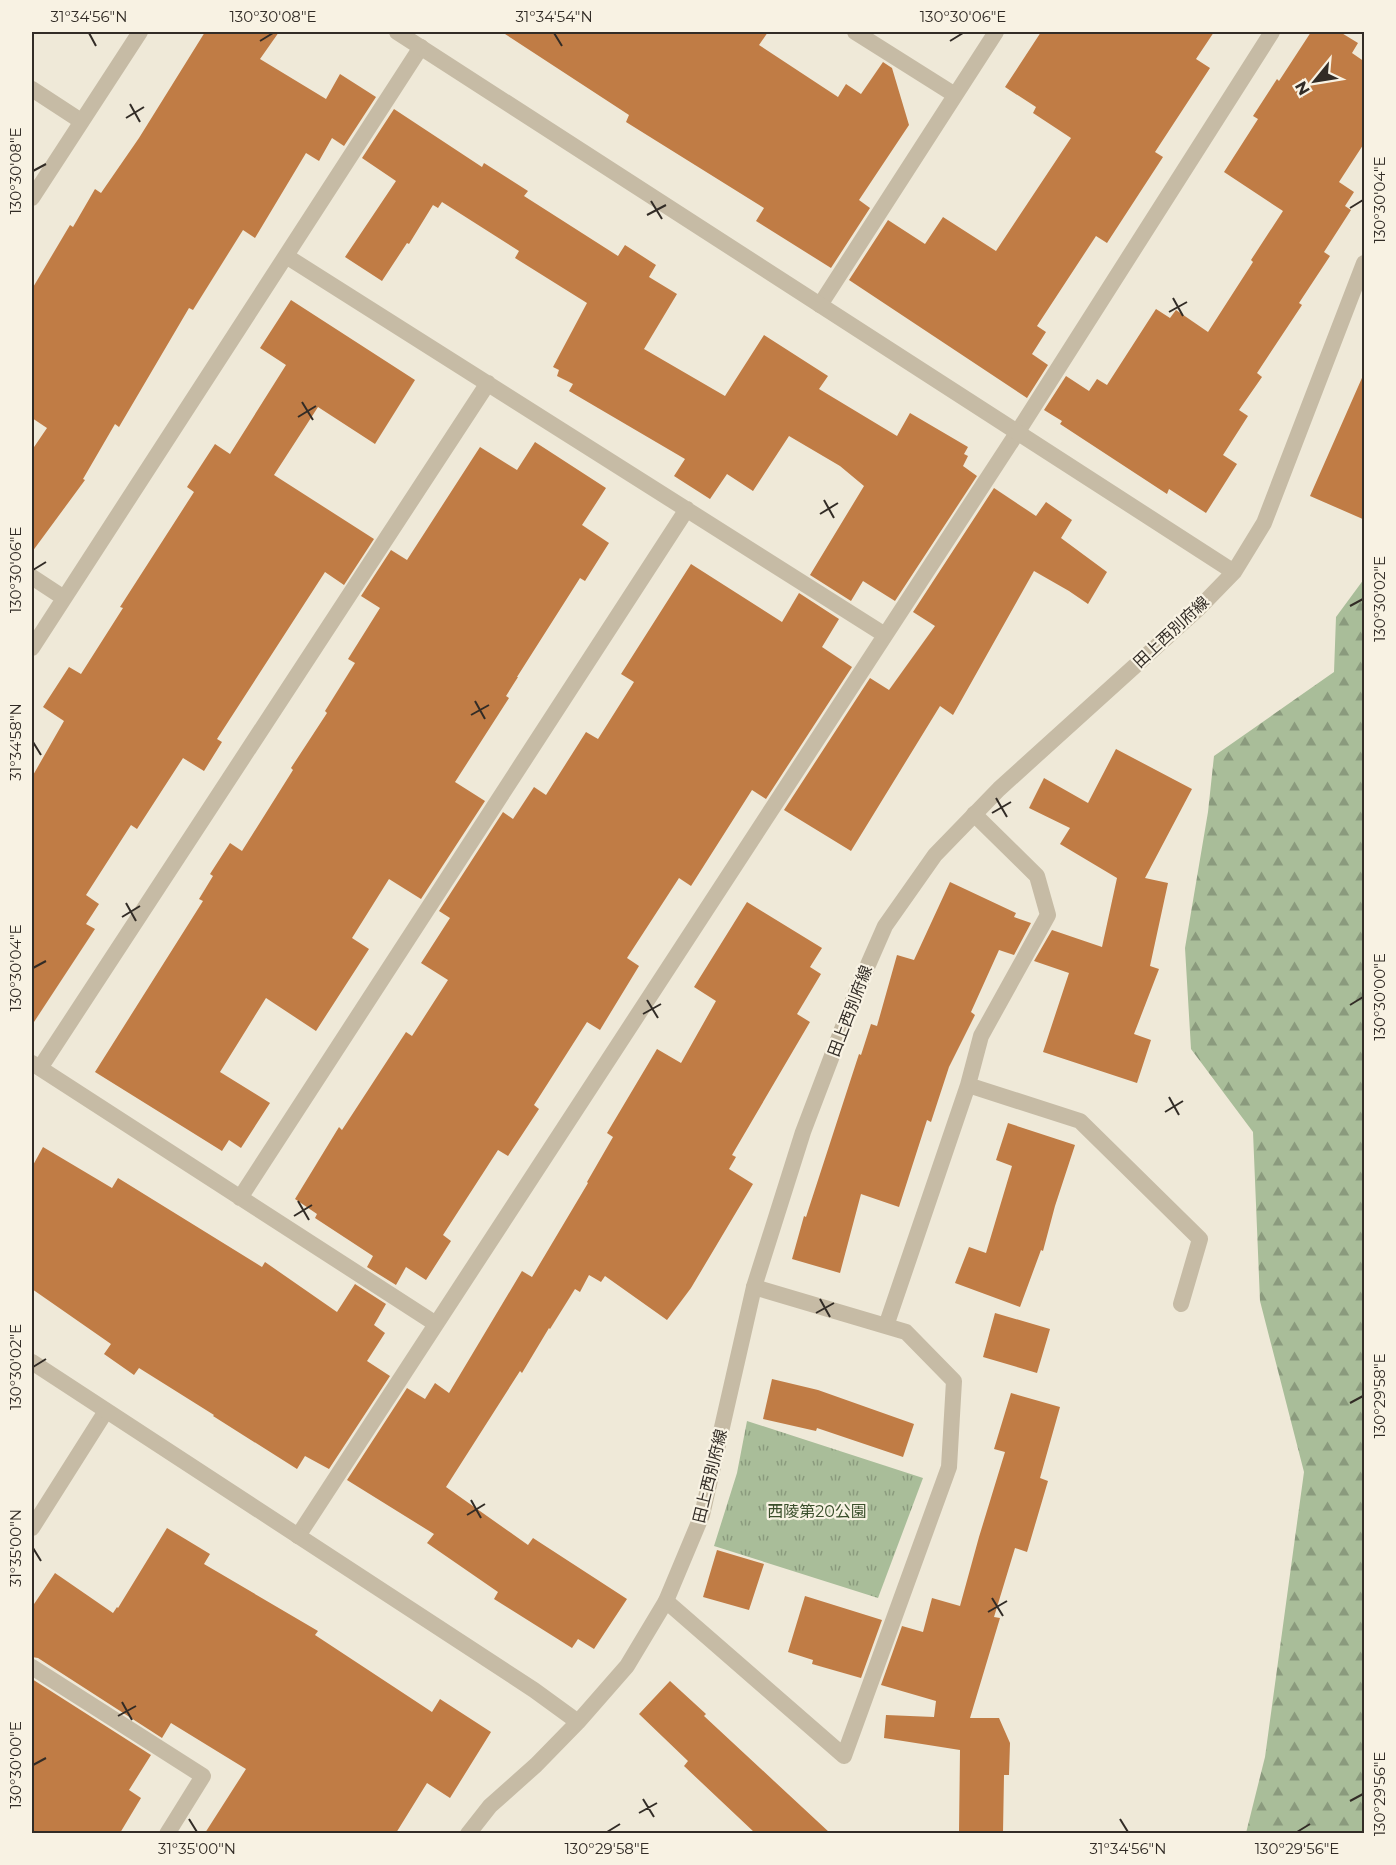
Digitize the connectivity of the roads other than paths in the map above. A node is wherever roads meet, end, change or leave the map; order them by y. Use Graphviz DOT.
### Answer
graph roads {
  1 [pos="140,32"];
  2 [pos="397,32"];
  3 [pos="855,32"];
  4 [pos="996,32"];
  5 [pos="1272,32"];
  6 [pos="421,47"];
  7 [pos="32,89"];
  8 [pos="955,95"];
  9 [pos="81,121"];
  10 [pos="32,198"];
  11 [pos="286,256"];
  12 [pos="1365,263"];
  13 [pos="820,305"];
  14 [pos="488,383"];
  15 [pos="1017,433"];
  16 [pos="687,509"];
  17 [pos="1234,572"];
  18 [pos="32,577"];
  19 [pos="64,598"];
  20 [pos="885,635"];
  21 [pos="32,648"];
  22 [pos="974,814"];
  23 [pos="36,1065"];
  24 [pos="968,1085"];
  25 [pos="240,1198"];
  26 [pos="754,1287"];
  27 [pos="1181,1304"];
  28 [pos="436,1324"];
  29 [pos="886,1326"];
  30 [pos="32,1362"];
  31 [pos="106,1411"];
  32 [pos="32,1528"];
  33 [pos="298,1536"];
  34 [pos="666,1601"];
  35 [pos="32,1667"];
  36 [pos="578,1722"];
  37 [pos="167,1833"];
  38 [pos="468,1833"];
  1 -- 9 [label="street"];
  2 -- 6 [label="street"];
  3 -- 8 [label="street"];
  4 -- 8 [label="street"];
  5 -- 15 [label="street"];
  6 -- 11 [label="street"];
  6 -- 13 [label="street"];
  7 -- 9 [label="street"];
  8 -- 13 [label="street"];
  9 -- 10 [label="street"];
  11 -- 14 [label="street"];
  11 -- 19 [label="street"];
  12 -- 17 [label="street, 田上西別府線"];
  13 -- 15 [label="street"];
  14 -- 16 [label="street"];
  14 -- 23 [label="street"];
  15 -- 17 [label="street"];
  15 -- 20 [label="street"];
  16 -- 20 [label="street"];
  16 -- 25 [label="street"];
  17 -- 22 [label="street, 田上西別府線"];
  18 -- 19 [label="street"];
  19 -- 21 [label="street"];
  20 -- 28 [label="street"];
  22 -- 24 [label="street"];
  22 -- 26 [label="street, 田上西別府線"];
  23 -- 25 [label="street"];
  24 -- 27 [label="street"];
  24 -- 29 [label="street"];
  25 -- 28 [label="street"];
  26 -- 29 [label="street"];
  26 -- 34 [label="street, 田上西別府線"];
  28 -- 33 [label="street"];
  29 -- 34 [label="street"];
  30 -- 31 [label="street"];
  31 -- 32 [label="street"];
  31 -- 33 [label="street"];
  33 -- 36 [label="street"];
  34 -- 36 [label="street, 田上西別府線"];
  35 -- 37 [label="street"];
  36 -- 38 [label="street, 田上西別府線"];
}
